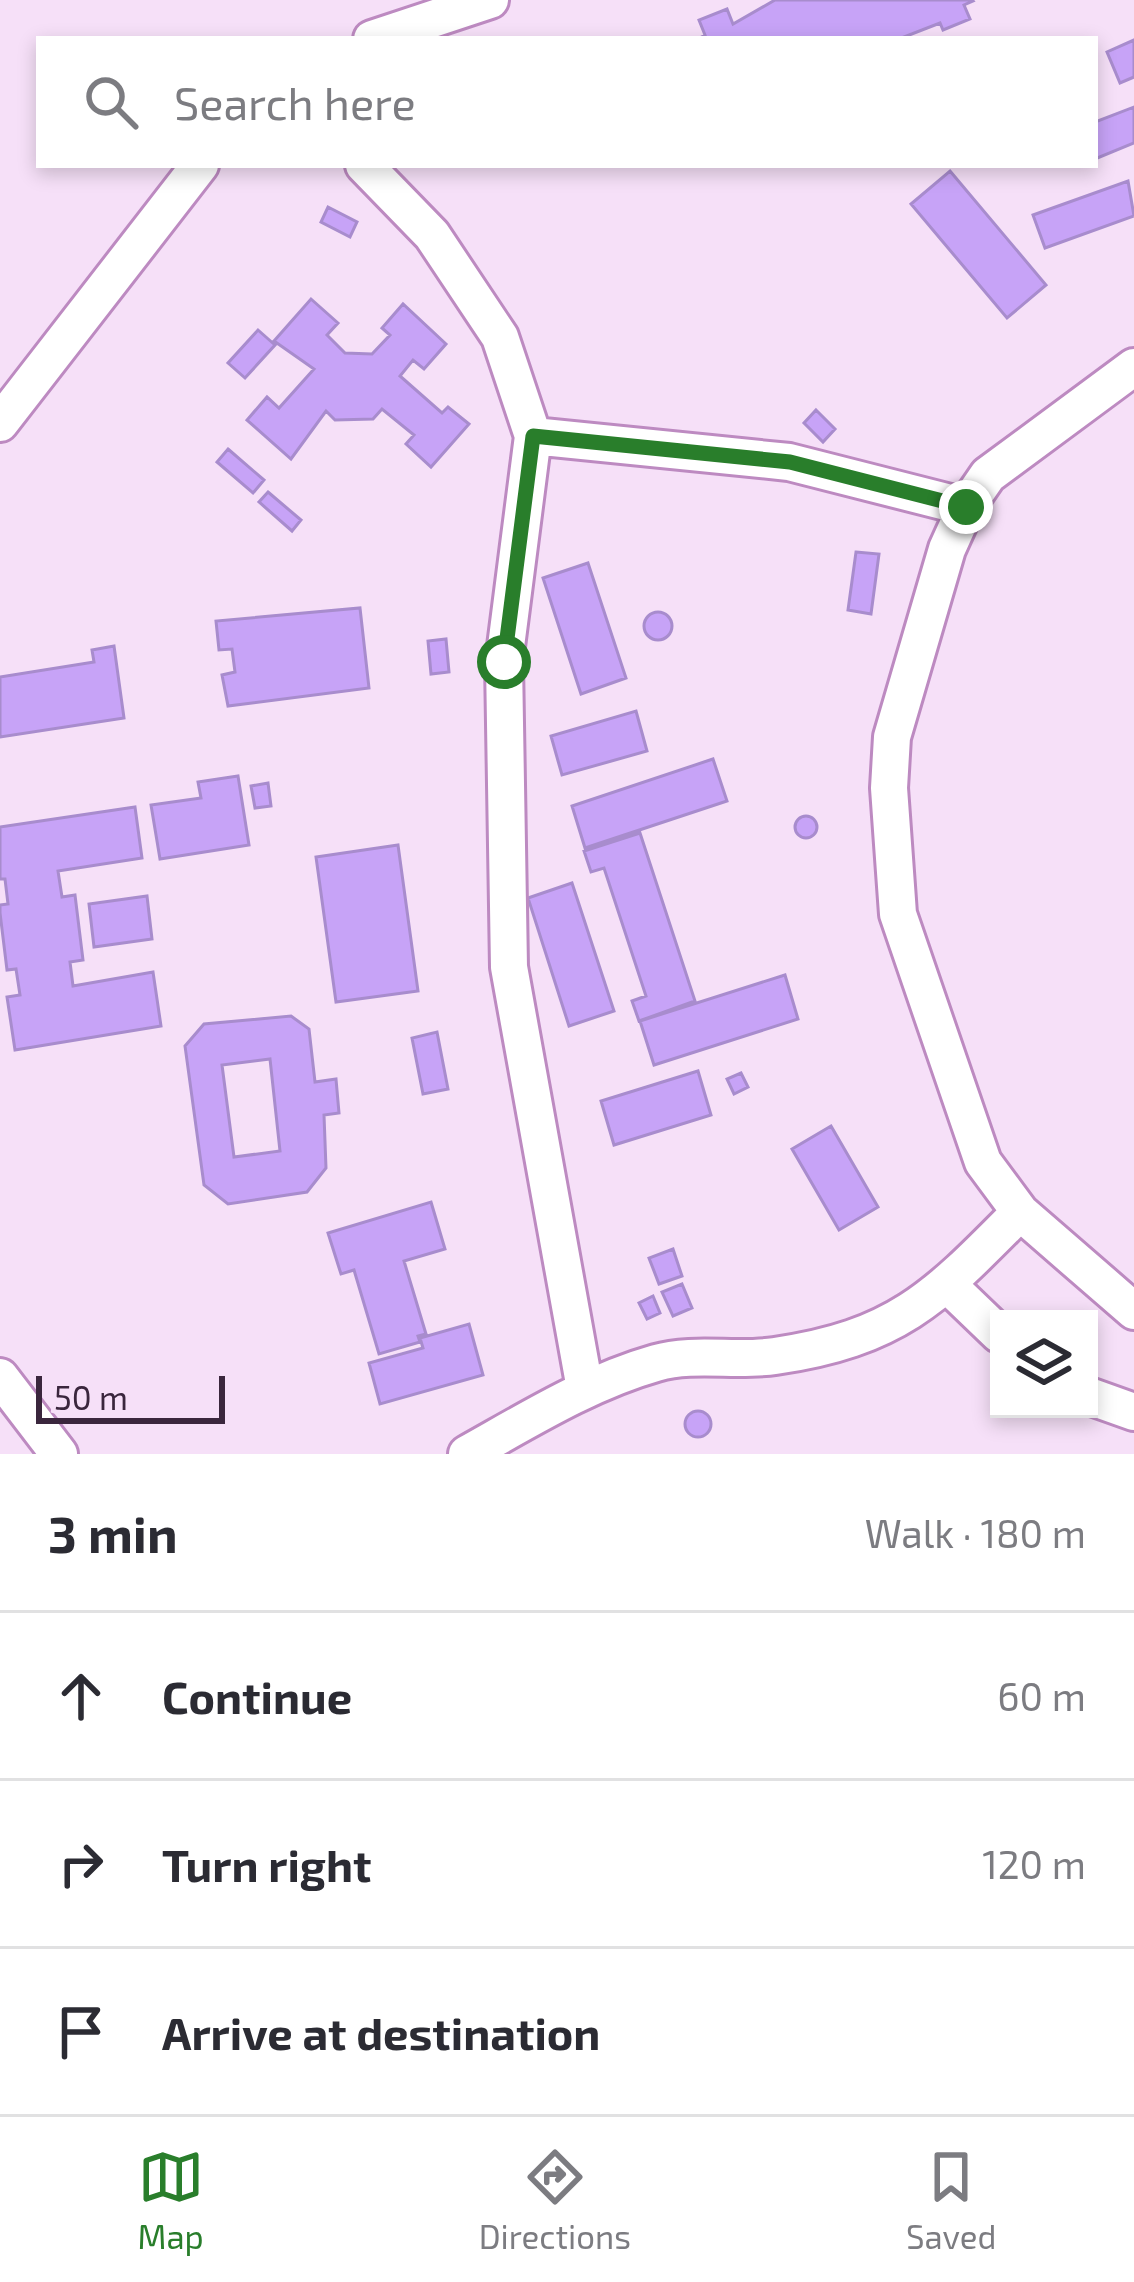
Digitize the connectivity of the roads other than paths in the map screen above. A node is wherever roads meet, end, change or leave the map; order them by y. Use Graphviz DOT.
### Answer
graph roads {
  1 [pos="490,0"];
  2 [pos="381,36"];
  3 [pos="198,168"];
  4 [pos="367,168"];
  5 [pos="1134,367"];
  6 [pos="0,423"];
  7 [pos="533,436"];
  8 [pos="966,507"];
  9 [pos="1020,1212"];
  10 [pos="948,1285"];
  11 [pos="1134,1311"];
  12 [pos="990,1325"];
  13 [pos="0,1377"];
  14 [pos="586,1389"];
  15 [pos="1098,1399"];
  16 [pos="1134,1412"];
  17 [pos="59,1454"];
  18 [pos="467,1454"];
  1 -- 2 [label="street"];
  3 -- 6 [label="street"];
  4 -- 7 [label="street"];
  5 -- 8 [label="street"];
  7 -- 8 [label="street"];
  7 -- 14 [label="street"];
  8 -- 9 [label="street"];
  9 -- 10 [label="street"];
  9 -- 11 [label="street"];
  10 -- 12 [label="street"];
  10 -- 14 [label="street"];
  13 -- 17 [label="street"];
  14 -- 18 [label="street"];
  15 -- 16 [label="street"];
}
